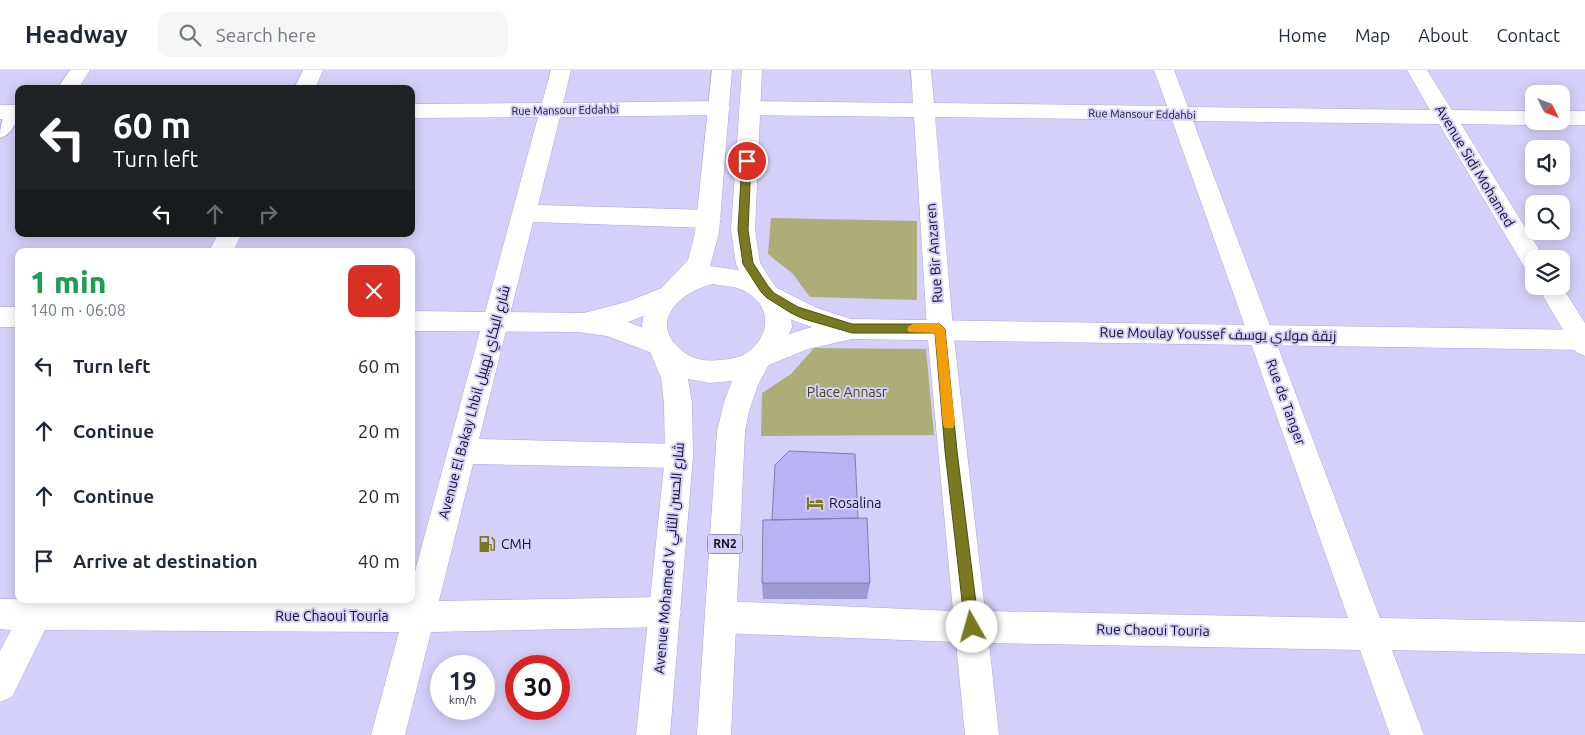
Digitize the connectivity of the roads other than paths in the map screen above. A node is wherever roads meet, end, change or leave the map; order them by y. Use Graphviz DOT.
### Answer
graph roads {
  1 [pos="80,70"];
  2 [pos="314,70"];
  3 [pos="561,70"];
  4 [pos="722,70"];
  5 [pos="752,70"];
  6 [pos="921,70"];
  7 [pos="1164,70"];
  8 [pos="1417,70"];
  9 [pos="70,85"];
  10 [pos="306,85"];
  11 [pos="719,108"];
  12 [pos="750,108"];
  13 [pos="550,110"];
  14 [pos="925,110"];
  15 [pos="415,111"];
  16 [pos="12,112"];
  17 [pos="1181,114"];
  18 [pos="1447,118"];
  19 [pos="1525,118"];
  20 [pos="1570,118"];
  21 [pos="1585,118"];
  22 [pos="0,133"];
  23 [pos="524,213"];
  24 [pos="709,219"];
  25 [pos="1527,250"];
  26 [pos="673,291"];
  27 [pos="768,292"];
  28 [pos="1555,295"];
  29 [pos="0,317"];
  30 [pos="15,317"];
  31 [pos="415,321"];
  32 [pos="496,322"];
  33 [pos="578,322"];
  34 [pos="852,329"];
  35 [pos="940,329"];
  36 [pos="1261,334"];
  37 [pos="1584,342"];
  38 [pos="662,349"];
  39 [pos="759,358"];
  40 [pos="462,452"];
  41 [pos="679,456"];
  42 [pos="40,607"];
  43 [pos="664,612"];
  44 [pos="0,614"];
  45 [pos="419,617"];
  46 [pos="721,617"];
  47 [pos="972,627"];
  48 [pos="1370,634"];
  49 [pos="1585,638"];
  50 [pos="0,686"];
  51 [pos="388,735"];
  52 [pos="654,735"];
  53 [pos="714,735"];
  54 [pos="982,735"];
  55 [pos="1407,735"];
  1 -- 9 [label="main road"];
  2 -- 10 [label="main road"];
  3 -- 13 [label="main road, Avenue El Bakay Lhbil شارع البكاي لهبيل"];
  4 -- 11 [label="main road, Avenue Mohamed V شارع الحسن الثاني"];
  5 -- 12 [label="main road, RN2"];
  6 -- 14 [label="main road, Rue Bir Anzaren"];
  7 -- 17 [label="main road, Rue de Tanger"];
  8 -- 18 [label="main road, Avenue Sidi Mohamed"];
  11 -- 13 [label="main road, Rue Mansour Eddahbi"];
  11 -- 24 [label="main road, Avenue Mohamed V شارع الحسن الثاني"];
  12 -- 14 [label="main road, Rue Mansour Eddahbi"];
  12 -- 27 [label="main road, RN2"];
  13 -- 15 [label="main road, Rue Mansour Eddahbi"];
  13 -- 23 [label="main road, Avenue El Bakay Lhbil شارع البكاي لهبيل"];
  14 -- 17 [label="main road, Rue Mansour Eddahbi"];
  14 -- 35 [label="main road, Rue Bir Anzaren"];
  16 -- 22 [label="lane"];
  17 -- 18 [label="main road, Rue Mansour Eddahbi"];
  17 -- 36 [label="main road, Rue de Tanger"];
  18 -- 19 [label="main road, Rue Mansour Eddahbi"];
  18 -- 25 [label="main road, Avenue Sidi Mohamed"];
  20 -- 21 [label="main road"];
  23 -- 24 [label="main road"];
  23 -- 32 [label="main road, Avenue El Bakay Lhbil شارع البكاي لهبيل"];
  24 -- 26 [label="main road, Avenue Mohamed V شارع الحسن الثاني"];
  26 -- 27 [label="main road"];
  26 -- 33 [label="main road"];
  26 -- 38 [label="main road, Avenue Mohamed V شارع الحسن الثاني"];
  27 -- 34 [label="main road"];
  27 -- 39 [label="main road, RN2"];
  28 -- 37 [label="main road"];
  29 -- 30 [label="main road"];
  31 -- 32 [label="main road"];
  32 -- 33 [label="main road"];
  32 -- 40 [label="main road, Avenue El Bakay Lhbil شارع البكاي لهبيل"];
  33 -- 38 [label="main road"];
  34 -- 35 [label="main road, Rue Moulay Youssef زنقة مولاي يوسف"];
  34 -- 39 [label="main road"];
  35 -- 36 [label="main road, Rue Moulay Youssef زنقة مولاي يوسف"];
  35 -- 47 [label="main road, Rue Bir Anzaren"];
  36 -- 37 [label="main road, Rue Moulay Youssef زنقة مولاي يوسف"];
  36 -- 48 [label="main road, Rue de Tanger"];
  38 -- 39 [label="main road, RN2"];
  38 -- 41 [label="main road, Avenue Mohamed V شارع الحسن الثاني"];
  39 -- 46 [label="main road, RN2"];
  40 -- 41 [label="main road"];
  40 -- 45 [label="main road, Avenue El Bakay Lhbil شارع البكاي لهبيل"];
  41 -- 43 [label="main road, Avenue Mohamed V شارع الحسن الثاني"];
  42 -- 44 [label="main road, Rue Chaoui Touria"];
  42 -- 45 [label="main road, Rue Chaoui Touria"];
  42 -- 50 [label="main road"];
  43 -- 45 [label="main road, Rue Chaoui Touria"];
  43 -- 52 [label="main road, Avenue Mohamed V شارع الحسن الثاني"];
  45 -- 51 [label="main road, Avenue El Bakay Lhbil شارع البكاي لهبيل"];
  46 -- 47 [label="main road, Rue Chaoui Touria"];
  46 -- 53 [label="main road, RN2"];
  47 -- 48 [label="main road, Rue Chaoui Touria"];
  47 -- 54 [label="main road, Rue Bir Anzaren"];
  48 -- 49 [label="main road, Rue Chaoui Touria"];
  48 -- 55 [label="main road, Rue de Tanger"];
}
